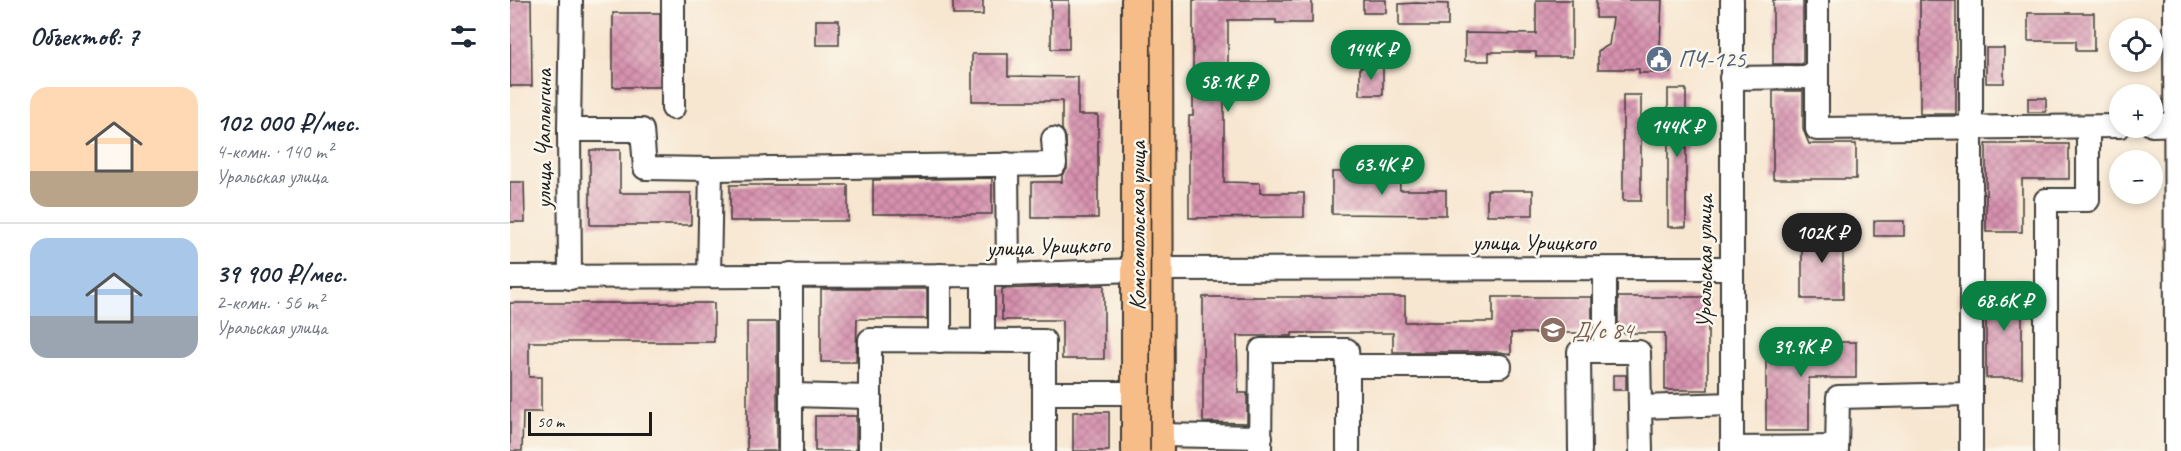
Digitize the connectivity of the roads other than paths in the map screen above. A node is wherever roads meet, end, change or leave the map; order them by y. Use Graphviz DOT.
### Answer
graph roads {
  1 [pos="571,0"];
  2 [pos="674,0"];
  3 [pos="1136,0"];
  4 [pos="1158,0"];
  5 [pos="1732,0"];
  6 [pos="1817,0"];
  7 [pos="1971,0"];
  8 [pos="2175,0"];
  9 [pos="1817,77"];
  10 [pos="1731,78"];
  11 [pos="674,108"];
  12 [pos="2179,124"];
  13 [pos="2163,125"];
  14 [pos="2109,126"];
  15 [pos="2088,127"];
  16 [pos="1971,129"];
  17 [pos="569,130"];
  18 [pos="1053,139"];
  19 [pos="1007,164"];
  20 [pos="711,170"];
  21 [pos="1731,268"];
  22 [pos="1605,269"];
  23 [pos="1147,270"];
  24 [pos="791,275"];
  25 [pos="940,275"];
  26 [pos="983,275"];
  27 [pos="1008,275"];
  28 [pos="709,276"];
  29 [pos="510,277"];
  30 [pos="570,278"];
  31 [pos="940,341"];
  32 [pos="983,341"];
  33 [pos="1605,352"];
  34 [pos="2179,354"];
  35 [pos="1348,366"];
  36 [pos="1500,366"];
  37 [pos="1044,393"];
  38 [pos="1135,393"];
  39 [pos="1970,394"];
  40 [pos="791,395"];
  41 [pos="870,397"];
  42 [pos="1732,404"];
  43 [pos="1640,407"];
  44 [pos="1260,444"];
  45 [pos="1151,446"];
  46 [pos="1732,449"];
  47 [pos="1837,449"];
  48 [pos="791,451"];
  49 [pos="870,451"];
  50 [pos="1044,451"];
  51 [pos="1348,451"];
  52 [pos="1580,451"];
  53 [pos="1641,451"];
  54 [pos="1971,451"];
  55 [pos="2046,451"];
  56 [pos="2176,451"];
  1 -- 17 [label="street, улица Чаплыгина"];
  2 -- 11 [label="street"];
  3 -- 23 [label="main road, Комсомольская улица"];
  4 -- 23 [label="main road, Комсомольская улица"];
  5 -- 10 [label="street, Уральская улица"];
  6 -- 9 [label="street"];
  7 -- 16 [label="street"];
  8 -- 12 [label="street"];
  9 -- 10 [label="street"];
  9 -- 16 [label="street"];
  10 -- 21 [label="street, Уральская улица"];
  12 -- 13 [label="street"];
  12 -- 34 [label="street"];
  14 -- 15 [label="street"];
  15 -- 16 [label="street"];
  15 -- 55 [label="street"];
  16 -- 39 [label="street"];
  17 -- 20 [label="street"];
  17 -- 30 [label="street, улица Чаплыгина"];
  18 -- 19 [label="street"];
  19 -- 20 [label="street"];
  19 -- 27 [label="street"];
  20 -- 28 [label="street"];
  21 -- 22 [label="street, улица Урицкого"];
  21 -- 42 [label="street, Уральская улица"];
  22 -- 23 [label="street, улица Урицкого"];
  22 -- 33 [label="street"];
  23 -- 27 [label="street, улица Урицкого"];
  23 -- 38 [label="main road, Комсомольская улица"];
  23 -- 45 [label="main road, Комсомольская улица"];
  24 -- 25 [label="street, улица Урицкого"];
  24 -- 28 [label="street, улица Урицкого"];
  24 -- 40 [label="street"];
  25 -- 26 [label="street, улица Урицкого"];
  25 -- 31 [label="street"];
  26 -- 27 [label="street, улица Урицкого"];
  26 -- 32 [label="street"];
  28 -- 30 [label="street, улица Урицкого"];
  29 -- 30 [label="street, улица Урицкого"];
  31 -- 32 [label="street"];
  31 -- 41 [label="street"];
  32 -- 37 [label="street"];
  33 -- 43 [label="street"];
  33 -- 52 [label="street"];
  34 -- 56 [label="street"];
  35 -- 36 [label="street"];
  35 -- 44 [label="street"];
  35 -- 51 [label="street"];
  37 -- 38 [label="street"];
  37 -- 50 [label="street"];
  38 -- 45 [label="main road, Комсомольская улица"];
  39 -- 47 [label="street"];
  39 -- 54 [label="street"];
  40 -- 41 [label="street"];
  40 -- 48 [label="street"];
  41 -- 49 [label="street"];
  42 -- 43 [label="street"];
  42 -- 46 [label="street, Уральская улица"];
  43 -- 53 [label="street"];
  44 -- 45 [label="street"];
  46 -- 47 [label="street"];
}
